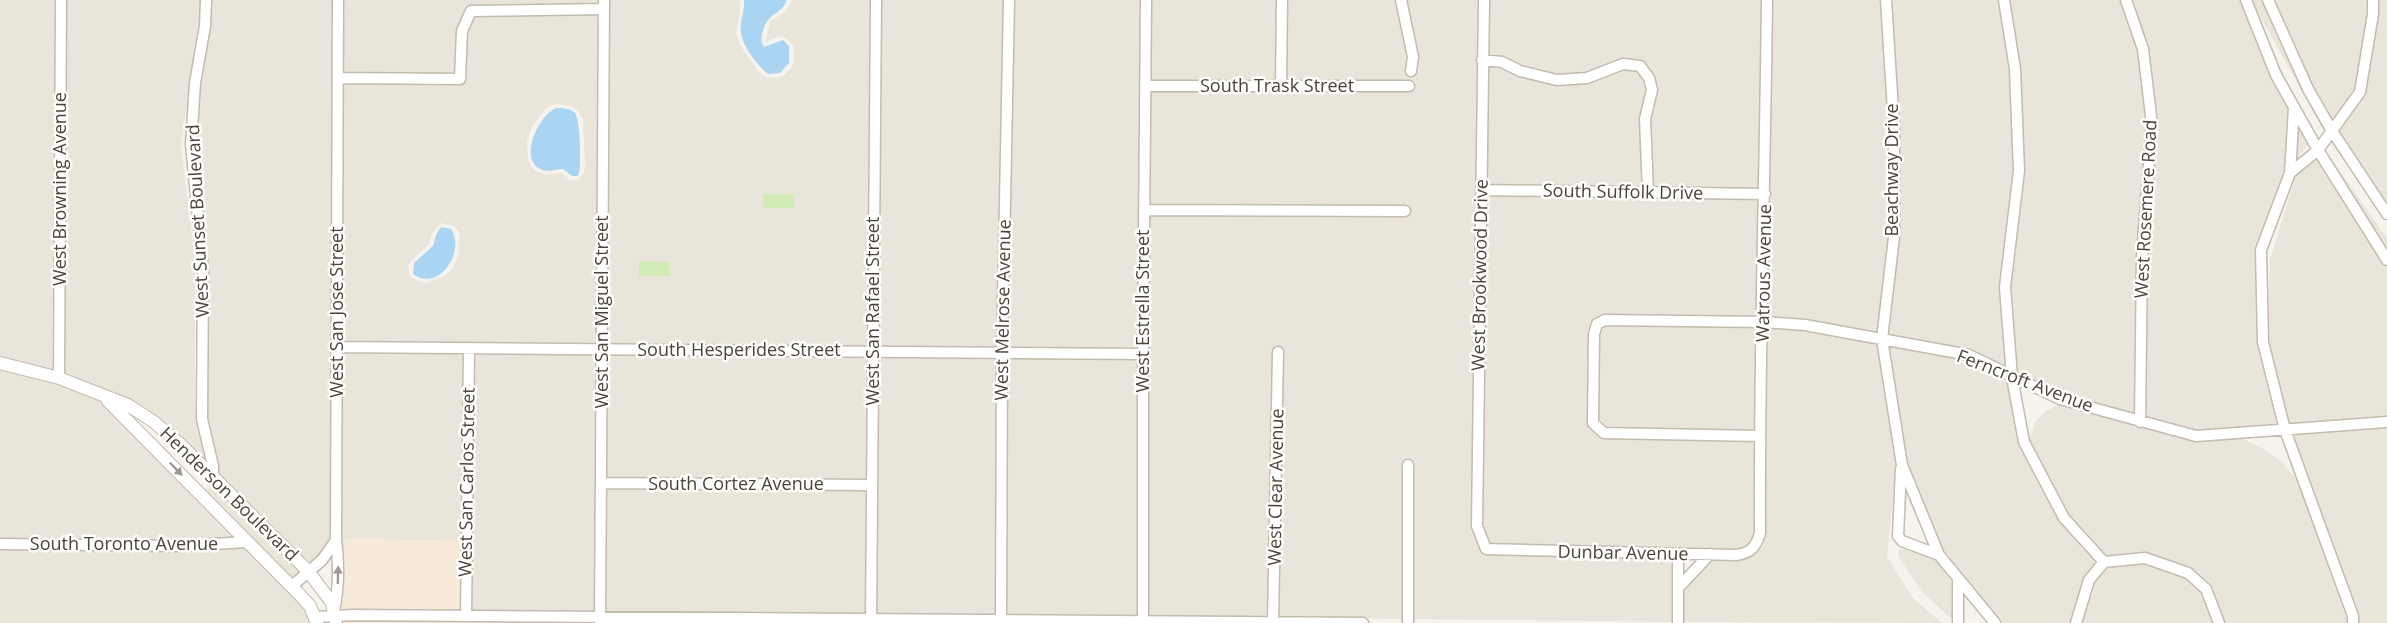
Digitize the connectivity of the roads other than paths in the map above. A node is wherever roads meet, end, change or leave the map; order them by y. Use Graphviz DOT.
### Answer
graph roads {
  1 [pos="61,0"];
  2 [pos="206,0"];
  3 [pos="338,0"];
  4 [pos="876,0"];
  5 [pos="1009,0"];
  6 [pos="1146,0"];
  7 [pos="1282,0"];
  8 [pos="1401,0"];
  9 [pos="1484,0"];
  10 [pos="1767,0"];
  11 [pos="1886,0"];
  12 [pos="2004,0"];
  13 [pos="2126,0"];
  14 [pos="2246,0"];
  15 [pos="2268,0"];
  16 [pos="2373,0"];
  17 [pos="604,5"];
  18 [pos="1482,60"];
  19 [pos="1411,71"];
  20 [pos="338,78"];
  21 [pos="1145,86"];
  22 [pos="1281,86"];
  23 [pos="1409,86"];
  24 [pos="2294,108"];
  25 [pos="2332,131"];
  26 [pos="2318,150"];
  27 [pos="2290,173"];
  28 [pos="1481,190"];
  29 [pos="1648,192"];
  30 [pos="1765,194"];
  31 [pos="1144,210"];
  32 [pos="1405,211"];
  33 [pos="2387,214"];
  34 [pos="2387,260"];
  35 [pos="1763,322"];
  36 [pos="1882,339"];
  37 [pos="336,347"];
  38 [pos="469,349"];
  39 [pos="602,349"];
  40 [pos="873,351"];
  41 [pos="1278,352"];
  42 [pos="1002,353"];
  43 [pos="1143,354"];
  44 [pos="0,363"];
  45 [pos="2012,377"];
  46 [pos="59,378"];
  47 [pos="105,398"];
  48 [pos="2140,422"];
  49 [pos="2387,422"];
  50 [pos="2285,430"];
  51 [pos="1760,436"];
  52 [pos="1408,465"];
  53 [pos="1902,465"];
  54 [pos="213,476"];
  55 [pos="601,483"];
  56 [pos="872,485"];
  57 [pos="198,491"];
  58 [pos="336,540"];
  59 [pos="247,542"];
  60 [pos="0,544"];
  61 [pos="1757,545"];
  62 [pos="1486,549"];
  63 [pos="1678,554"];
  64 [pos="1710,554"];
  65 [pos="1939,555"];
  66 [pos="2104,562"];
  67 [pos="308,571"];
  68 [pos="1958,580"];
  69 [pos="292,586"];
  70 [pos="1678,588"];
  71 [pos="335,616"];
  72 [pos="466,616"];
  73 [pos="600,620"];
  74 [pos="315,621"];
  75 [pos="871,621"];
  76 [pos="1001,621"];
  77 [pos="1274,621"];
  78 [pos="1992,622"];
  79 [pos="1143,623"];
  80 [pos="1363,623"];
  81 [pos="1408,623"];
  82 [pos="1678,623"];
  83 [pos="1958,623"];
  84 [pos="2076,623"];
  85 [pos="2219,623"];
  86 [pos="2354,623"];
  1 -- 46 [label="street, West Browning Avenue"];
  2 -- 54 [label="street, West Sunset Boulevard"];
  3 -- 20 [label="street, West San Jose Street"];
  4 -- 40 [label="street, West San Rafael Street"];
  5 -- 42 [label="street, West Melrose Avenue"];
  6 -- 21 [label="street, West Estrella Street"];
  7 -- 22 [label="street"];
  8 -- 19 [label="street"];
  9 -- 18 [label="street, West Brookwood Drive"];
  10 -- 30 [label="street, Watrous Avenue"];
  11 -- 36 [label="street, Beachway Drive"];
  12 -- 45 [label="street"];
  13 -- 48 [label="street, West Rosemere Road"];
  14 -- 24 [label="street"];
  15 -- 25 [label="street"];
  16 -- 25 [label="street"];
  17 -- 20 [label="street"];
  17 -- 39 [label="street, West San Miguel Street"];
  18 -- 28 [label="street, West Brookwood Drive"];
  18 -- 29 [label="street"];
  20 -- 37 [label="street, West San Jose Street"];
  21 -- 22 [label="street, South Trask Street"];
  21 -- 31 [label="street, West Estrella Street"];
  22 -- 23 [label="street, South Trask Street"];
  24 -- 26 [label="street"];
  24 -- 27 [label="street"];
  25 -- 26 [label="street"];
  25 -- 33 [label="street"];
  26 -- 27 [label="street"];
  26 -- 34 [label="street"];
  27 -- 50 [label="street"];
  28 -- 29 [label="street, South Suffolk Drive"];
  28 -- 62 [label="street, West Brookwood Drive"];
  29 -- 30 [label="street, South Suffolk Drive"];
  30 -- 35 [label="street, Watrous Avenue"];
  31 -- 32 [label="street"];
  31 -- 43 [label="street, West Estrella Street"];
  35 -- 36 [label="street, Ferncroft Avenue"];
  35 -- 51 [label="street, Watrous Avenue"];
  35 -- 51 [label="street, Ferncroft Avenue"];
  36 -- 45 [label="street, Ferncroft Avenue"];
  36 -- 53 [label="street, Beachway Drive"];
  37 -- 38 [label="street, South Hesperides Street"];
  37 -- 58 [label="street, West San Jose Street"];
  38 -- 39 [label="street, South Hesperides Street"];
  38 -- 72 [label="street, West San Carlos Street"];
  39 -- 40 [label="street, South Hesperides Street"];
  39 -- 55 [label="street, West San Miguel Street"];
  40 -- 42 [label="street, South Hesperides Street"];
  40 -- 56 [label="street, West San Rafael Street"];
  41 -- 77 [label="street, West Clear Avenue"];
  42 -- 43 [label="street, South Hesperides Street"];
  42 -- 76 [label="street, West Melrose Avenue"];
  43 -- 79 [label="street, West Estrella Street"];
  44 -- 46 [label="street, Henderson Boulevard"];
  45 -- 48 [label="street, Ferncroft Avenue"];
  45 -- 66 [label="street"];
  46 -- 47 [label="street, Henderson Boulevard"];
  47 -- 54 [label="street, Henderson Boulevard"];
  47 -- 57 [label="street, Henderson Boulevard, one-way"];
  48 -- 50 [label="street, Ferncroft Avenue"];
  49 -- 50 [label="street, Ferncroft Avenue"];
  50 -- 86 [label="street"];
  51 -- 61 [label="street, Watrous Avenue"];
  52 -- 81 [label="street"];
  53 -- 65 [label="street"];
  53 -- 65 [label="street"];
  54 -- 57 [label="street"];
  54 -- 67 [label="street, Henderson Boulevard"];
  55 -- 56 [label="street, South Cortez Avenue"];
  55 -- 73 [label="street, West San Miguel Street"];
  56 -- 75 [label="street, West San Rafael Street"];
  57 -- 59 [label="street, Henderson Boulevard"];
  58 -- 67 [label="street"];
  71 -- 58 [label="street, West San Jose Street, one-way"];
  59 -- 60 [label="street, South Toronto Avenue"];
  59 -- 69 [label="street, Henderson Boulevard"];
  61 -- 64 [label="street, Dunbar Avenue"];
  62 -- 63 [label="street, Dunbar Avenue"];
  63 -- 64 [label="street, Dunbar Avenue"];
  63 -- 70 [label="street"];
  64 -- 70 [label="street"];
  65 -- 68 [label="street"];
  66 -- 84 [label="street"];
  66 -- 85 [label="street"];
  67 -- 69 [label="street"];
  67 -- 71 [label="street, Henderson Boulevard"];
  68 -- 78 [label="street"];
  68 -- 83 [label="street"];
  69 -- 74 [label="street, Henderson Boulevard"];
  70 -- 82 [label="street"];
  71 -- 72 [label="street"];
  71 -- 74 [label="street"];
  72 -- 73 [label="street"];
  73 -- 75 [label="street"];
  75 -- 76 [label="street"];
  76 -- 79 [label="street"];
  77 -- 79 [label="street"];
  77 -- 80 [label="street"];
}
